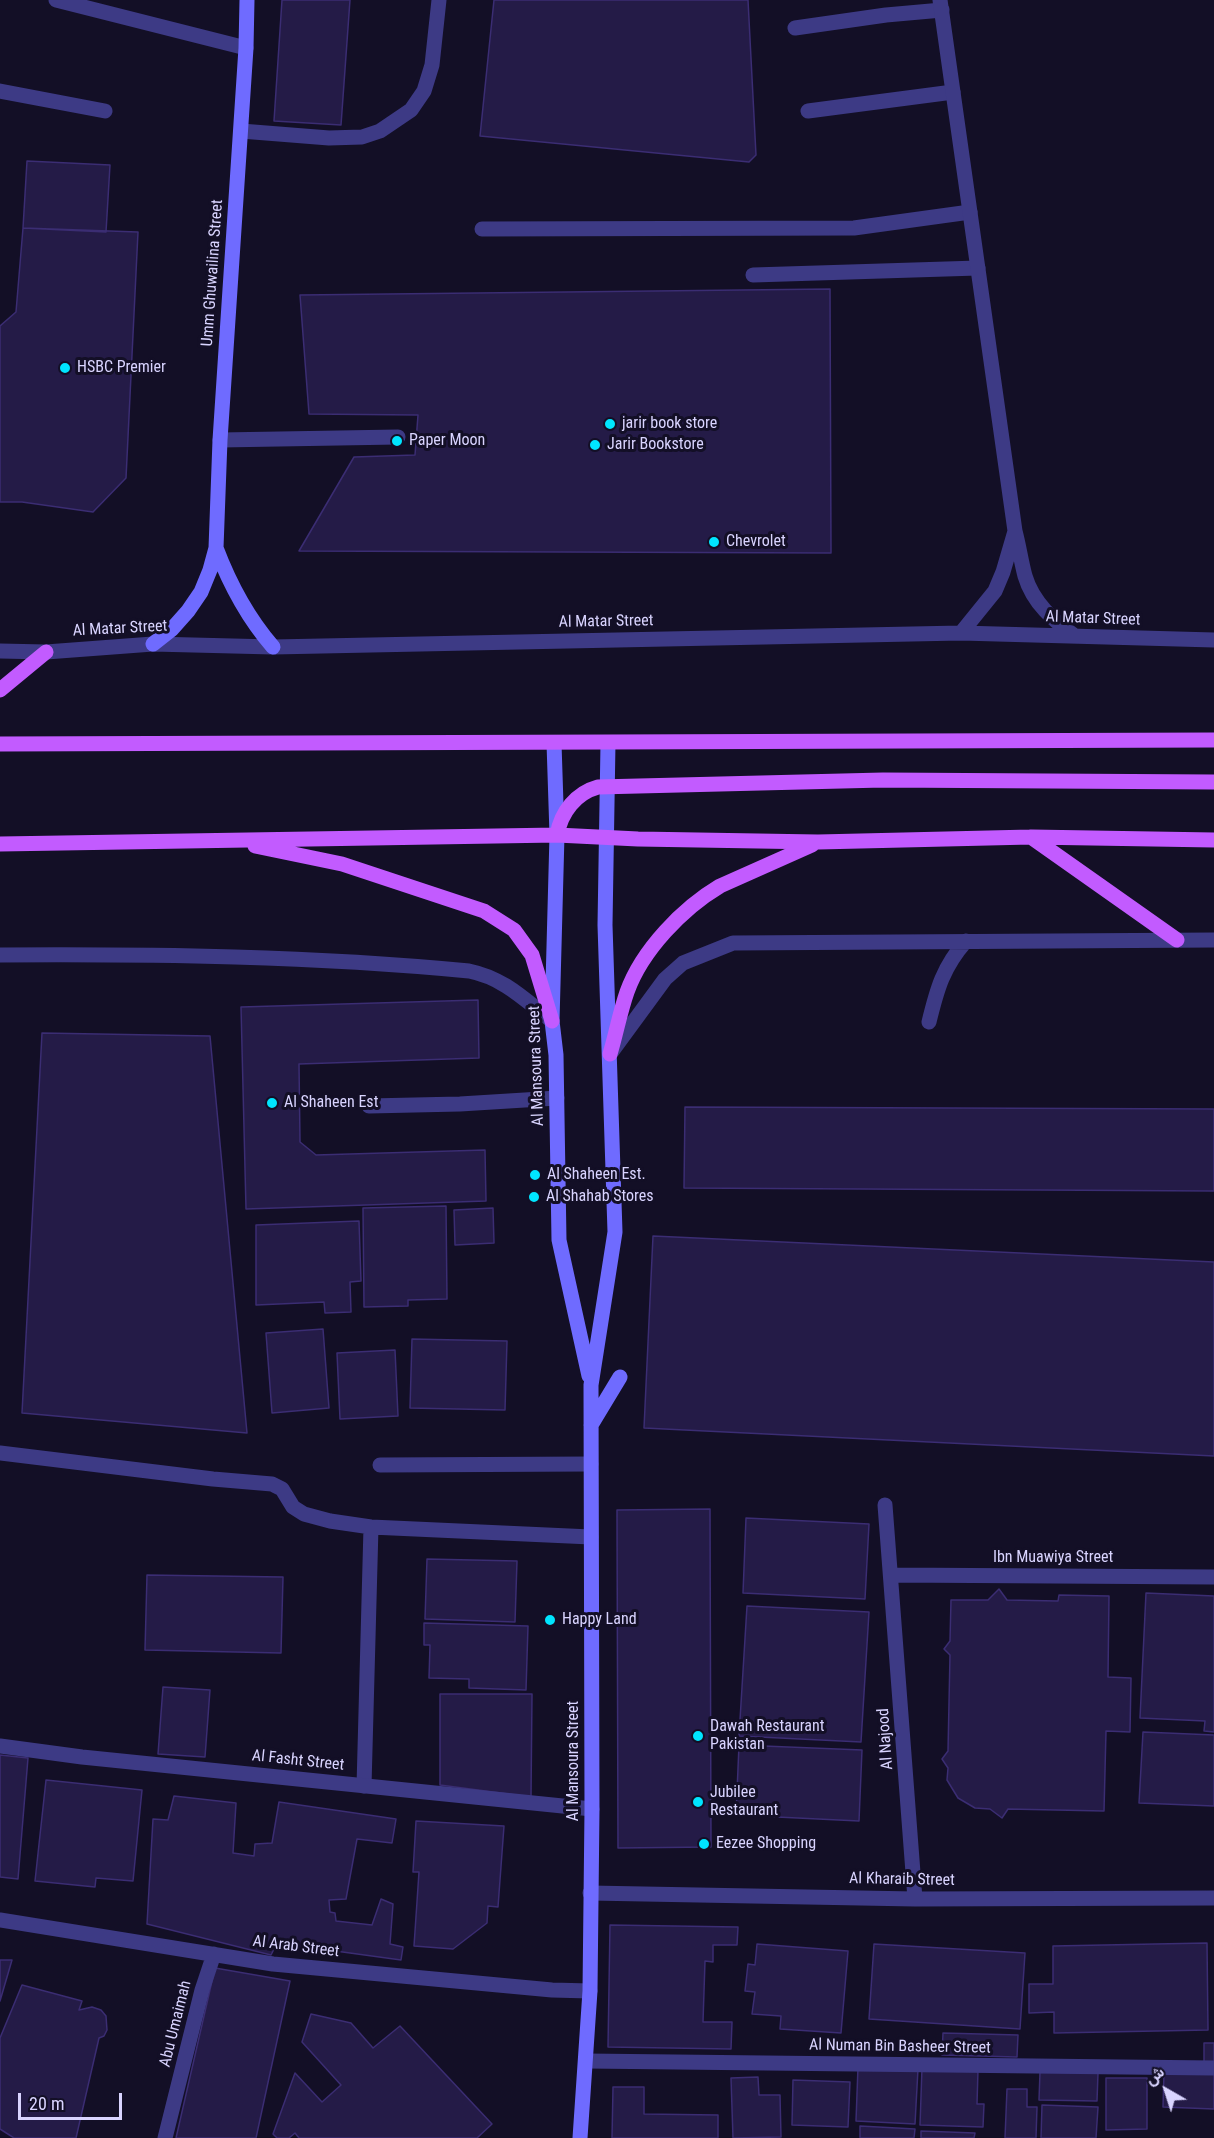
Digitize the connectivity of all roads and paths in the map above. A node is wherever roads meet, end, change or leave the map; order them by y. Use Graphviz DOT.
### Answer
graph roads {
  1 [pos="56,0"];
  2 [pos="247,0"];
  3 [pos="439,0"];
  4 [pos="941,5"];
  5 [pos="795,28"];
  6 [pos="246,48"];
  7 [pos="0,91"];
  8 [pos="953,92"];
  9 [pos="105,111"];
  10 [pos="808,111"];
  11 [pos="241,131"];
  12 [pos="970,212"];
  13 [pos="482,229"];
  14 [pos="978,268"];
  15 [pos="753,275"];
  16 [pos="398,437"];
  17 [pos="220,440"];
  18 [pos="1015,531"];
  19 [pos="216,548"];
  20 [pos="961,633"];
  21 [pos="1075,636"];
  22 [pos="1214,640"];
  23 [pos="153,644"];
  24 [pos="273,647"];
  25 [pos="0,651"];
  26 [pos="46,652"];
  27 [pos="0,690"];
  28 [pos="1214,740"];
  29 [pos="554,743"];
  30 [pos="608,743"];
  31 [pos="0,744"];
  32 [pos="1214,782"];
  33 [pos="608,787"];
  34 [pos="557,835"];
  35 [pos="607,837"];
  36 [pos="1031,837"];
  37 [pos="1214,840"];
  38 [pos="228,841"];
  39 [pos="819,842"];
  40 [pos="0,844"];
  41 [pos="1177,940"];
  42 [pos="1214,940"];
  43 [pos="966,941"];
  44 [pos="0,955"];
  45 [pos="552,1021"];
  46 [pos="929,1022"];
  47 [pos="610,1054"];
  48 [pos="557,1098"];
  49 [pos="369,1106"];
  50 [pos="620,1377"];
  51 [pos="591,1385"];
  52 [pos="591,1425"];
  53 [pos="0,1454"];
  54 [pos="591,1464"];
  55 [pos="380,1465"];
  56 [pos="885,1505"];
  57 [pos="371,1527"];
  58 [pos="591,1537"];
  59 [pos="892,1575"];
  60 [pos="1214,1577"];
  61 [pos="0,1746"];
  62 [pos="364,1786"];
  63 [pos="592,1809"];
  64 [pos="590,1893"];
  65 [pos="1214,1898"];
  66 [pos="915,1899"];
  67 [pos="0,1920"];
  68 [pos="214,1954"];
  69 [pos="590,1991"];
  70 [pos="586,2061"];
  71 [pos="1214,2068"];
  72 [pos="165,2138"];
  73 [pos="580,2138"];
  1 -- 6 [label="street"];
  2 -- 6 [label="main road, Umm Ghuwailina Street"];
  3 -- 11 [label="street"];
  4 -- 5 [label="street"];
  4 -- 8 [label="street"];
  6 -- 11 [label="main road, Umm Ghuwailina Street"];
  7 -- 9 [label="street"];
  8 -- 10 [label="street"];
  8 -- 12 [label="street"];
  11 -- 17 [label="main road, Umm Ghuwailina Street"];
  12 -- 13 [label="street"];
  12 -- 14 [label="street"];
  14 -- 15 [label="street"];
  14 -- 18 [label="street"];
  16 -- 17 [label="street"];
  17 -- 19 [label="main road, Umm Ghuwailina Street"];
  18 -- 20 [label="street"];
  18 -- 21 [label="street"];
  19 -- 23 [label="main road, Umm Ghuwailina Street"];
  19 -- 24 [label="main road, Umm Ghuwailina Street"];
  20 -- 21 [label="street, Al Matar Street"];
  20 -- 24 [label="street, Al Matar Street"];
  21 -- 22 [label="street, Al Matar Street"];
  23 -- 24 [label="street, Al Matar Street"];
  23 -- 26 [label="street, Al Matar Street"];
  25 -- 26 [label="street, Al Matar Street"];
  26 -- 27 [label="main road"];
  28 -- 30 [label="main road"];
  29 -- 30 [label="main road"];
  29 -- 31 [label="main road"];
  29 -- 34 [label="main road, Al Mansoura Street"];
  30 -- 33 [label="main road, Al Mansoura Street"];
  32 -- 33 [label="main road"];
  33 -- 34 [label="main road"];
  33 -- 35 [label="main road, Al Mansoura Street"];
  34 -- 35 [label="main road"];
  34 -- 38 [label="main road"];
  34 -- 45 [label="main road, Al Mansoura Street"];
  35 -- 39 [label="main road"];
  35 -- 47 [label="main road, Al Mansoura Street"];
  36 -- 37 [label="main road"];
  36 -- 39 [label="main road"];
  36 -- 41 [label="main road"];
  38 -- 40 [label="main road"];
  38 -- 45 [label="main road"];
  39 -- 47 [label="main road"];
  41 -- 42 [label="street"];
  41 -- 43 [label="street"];
  43 -- 46 [label="street"];
  43 -- 47 [label="street"];
  44 -- 45 [label="street"];
  45 -- 48 [label="main road, Al Mansoura Street"];
  47 -- 51 [label="main road, Al Mansoura Street"];
  48 -- 49 [label="street"];
  48 -- 51 [label="main road, Al Mansoura Street"];
  50 -- 52 [label="main road"];
  51 -- 52 [label="main road, Al Mansoura Street"];
  52 -- 54 [label="main road, Al Mansoura Street"];
  53 -- 57 [label="street"];
  54 -- 55 [label="street"];
  54 -- 58 [label="main road, Al Mansoura Street"];
  56 -- 59 [label="street, Al Najood"];
  57 -- 58 [label="street"];
  57 -- 62 [label="street"];
  58 -- 63 [label="main road, Al Mansoura Street"];
  59 -- 60 [label="street, Ibn Muawiya Street"];
  59 -- 66 [label="street, Al Najood"];
  61 -- 62 [label="street, Al Fasht Street"];
  62 -- 63 [label="street, Al Fasht Street"];
  63 -- 64 [label="main road, Al Mansoura Street"];
  64 -- 66 [label="street, Al Kharaib Street"];
  64 -- 69 [label="main road, Al Mansoura Street"];
  65 -- 66 [label="street, Al Kharaib Street"];
  67 -- 68 [label="street, Al Arab Street"];
  68 -- 69 [label="street, Al Arab Street"];
  68 -- 72 [label="street, Abu Umaimah"];
  69 -- 70 [label="main road, Al Mansoura Street"];
  70 -- 71 [label="street, Al Numan Bin Basheer Street"];
  70 -- 73 [label="main road, Al Mansoura Street"];
}
